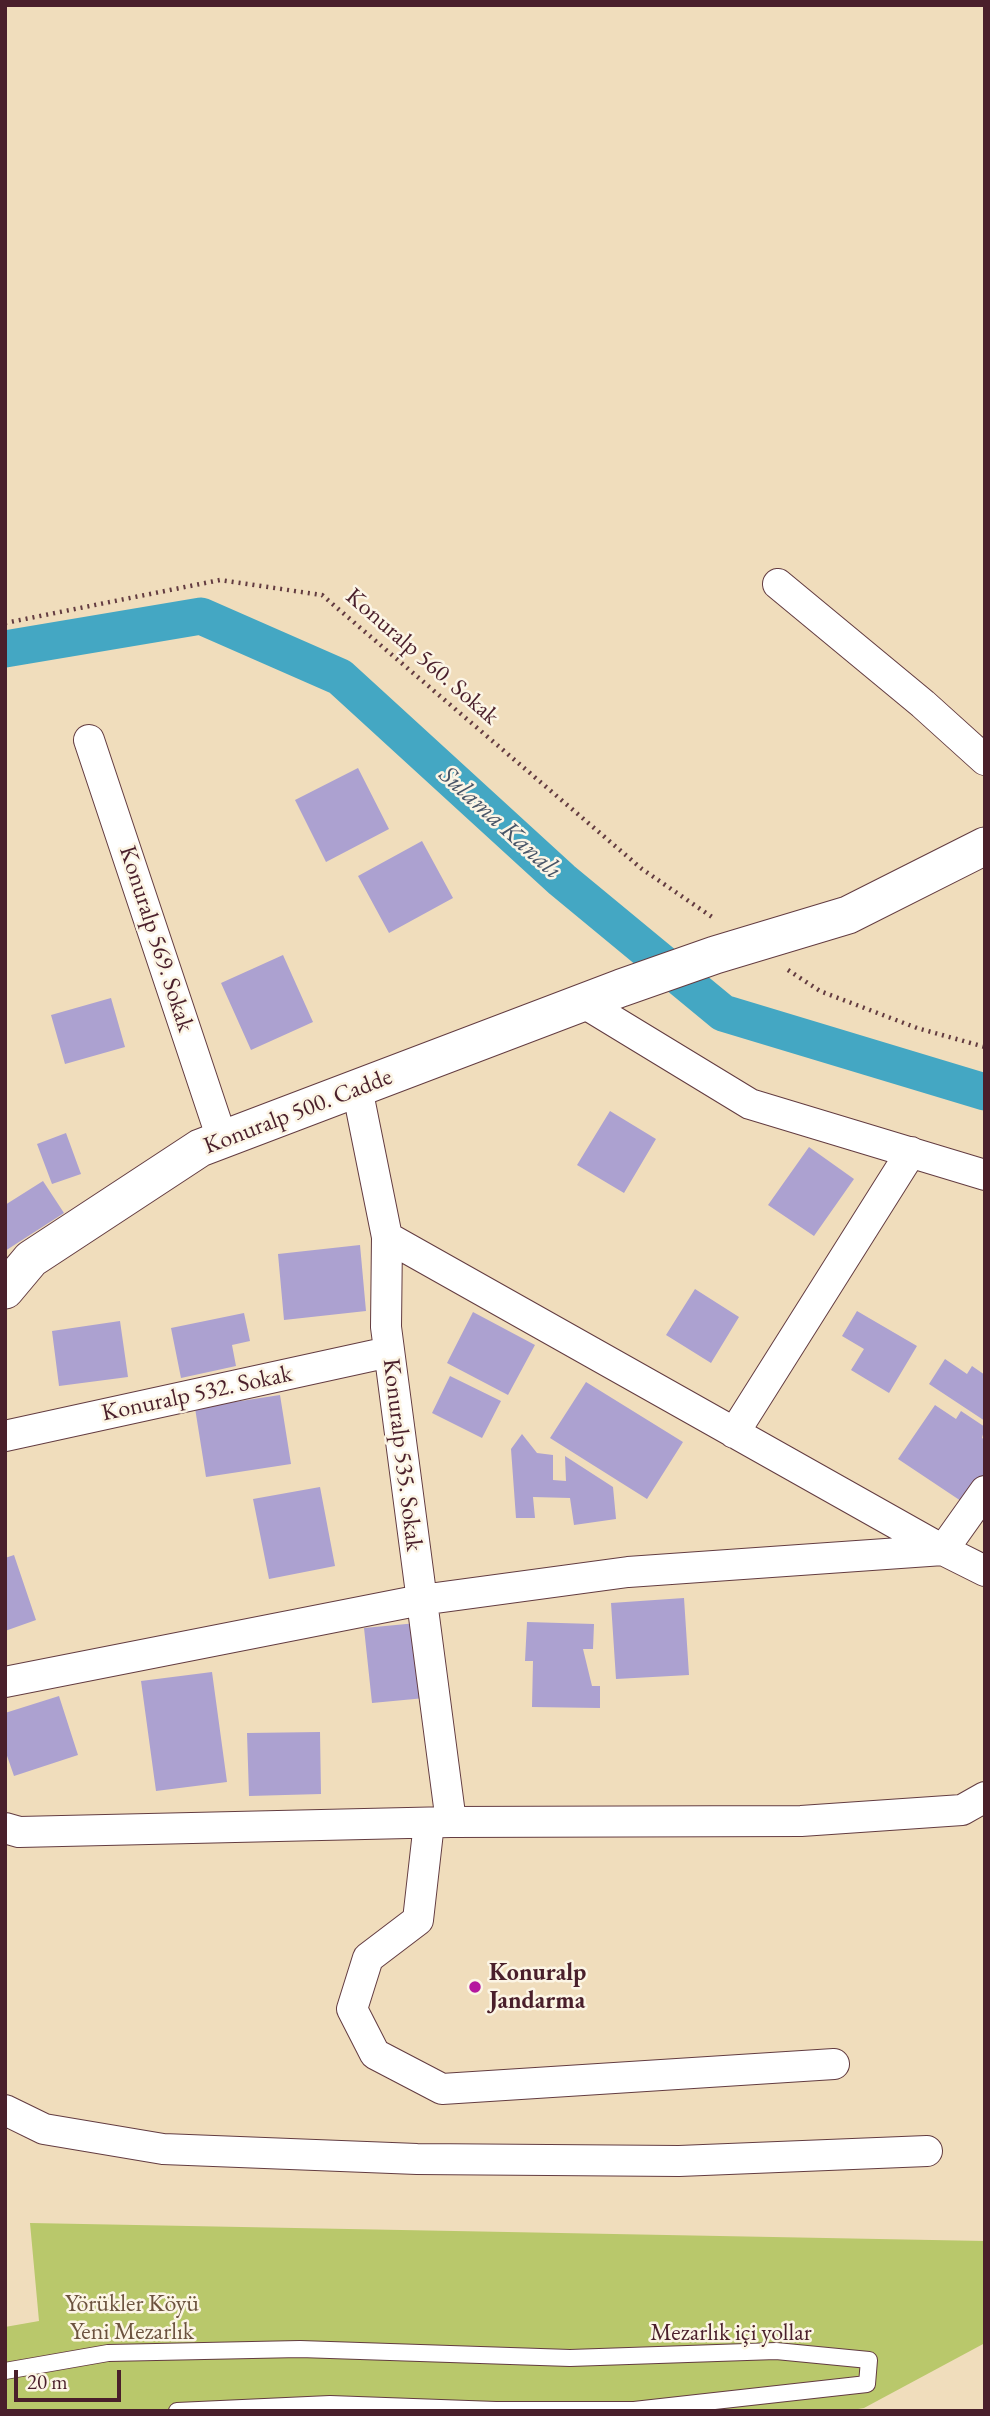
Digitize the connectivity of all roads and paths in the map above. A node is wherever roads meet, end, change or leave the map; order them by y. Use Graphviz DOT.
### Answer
graph roads {
  1 [pos="778,584"];
  2 [pos="5,623"];
  3 [pos="89,740"];
  4 [pos="985,760"];
  5 [pos="985,846"];
  6 [pos="752,944"];
  7 [pos="583,1003"];
  8 [pos="985,1047"];
  9 [pos="357,1088"];
  10 [pos="222,1139"];
  11 [pos="911,1152"];
  12 [pos="985,1175"];
  13 [pos="387,1237"];
  14 [pos="5,1290"];
  15 [pos="389,1352"];
  16 [pos="734,1433"];
  17 [pos="5,1436"];
  18 [pos="985,1491"];
  19 [pos="943,1550"];
  20 [pos="985,1571"];
  21 [pos="421,1600"];
  22 [pos="5,1682"];
  23 [pos="985,1797"];
  24 [pos="440,1823"];
  25 [pos="5,1828"];
  26 [pos="834,2064"];
  27 [pos="5,2110"];
  28 [pos="928,2151"];
  29 [pos="5,2371"];
  30 [pos="177,2411"];
  1 -- 4 [label="street"];
  2 -- 6 [label="path, Konuralp 560. Sokak"];
  3 -- 10 [label="street, Konuralp 569. Sokak"];
  5 -- 6 [label="street, Konuralp 500. Cadde"];
  6 -- 7 [label="street, Konuralp 500. Cadde"];
  6 -- 8 [label="path, Konuralp 560. Sokak"];
  7 -- 9 [label="street, Konuralp 500. Cadde"];
  7 -- 11 [label="street"];
  9 -- 10 [label="street, Konuralp 500. Cadde"];
  9 -- 13 [label="street, Konuralp 535. Sokak"];
  10 -- 14 [label="street, Konuralp 500. Cadde"];
  11 -- 12 [label="street"];
  11 -- 16 [label="street"];
  13 -- 15 [label="street, Konuralp 535. Sokak"];
  13 -- 16 [label="street"];
  15 -- 17 [label="street, Konuralp 532. Sokak"];
  15 -- 21 [label="street, Konuralp 535. Sokak"];
  16 -- 19 [label="street"];
  18 -- 19 [label="street"];
  19 -- 20 [label="street"];
  19 -- 21 [label="street"];
  21 -- 22 [label="street"];
  21 -- 24 [label="street, Konuralp 535. Sokak"];
  23 -- 24 [label="street"];
  24 -- 25 [label="street"];
  24 -- 26 [label="street, Konuralp 535. Sokak"];
  27 -- 28 [label="street"];
  29 -- 30 [label="lane, Mezarlık içi yollar"];
}
